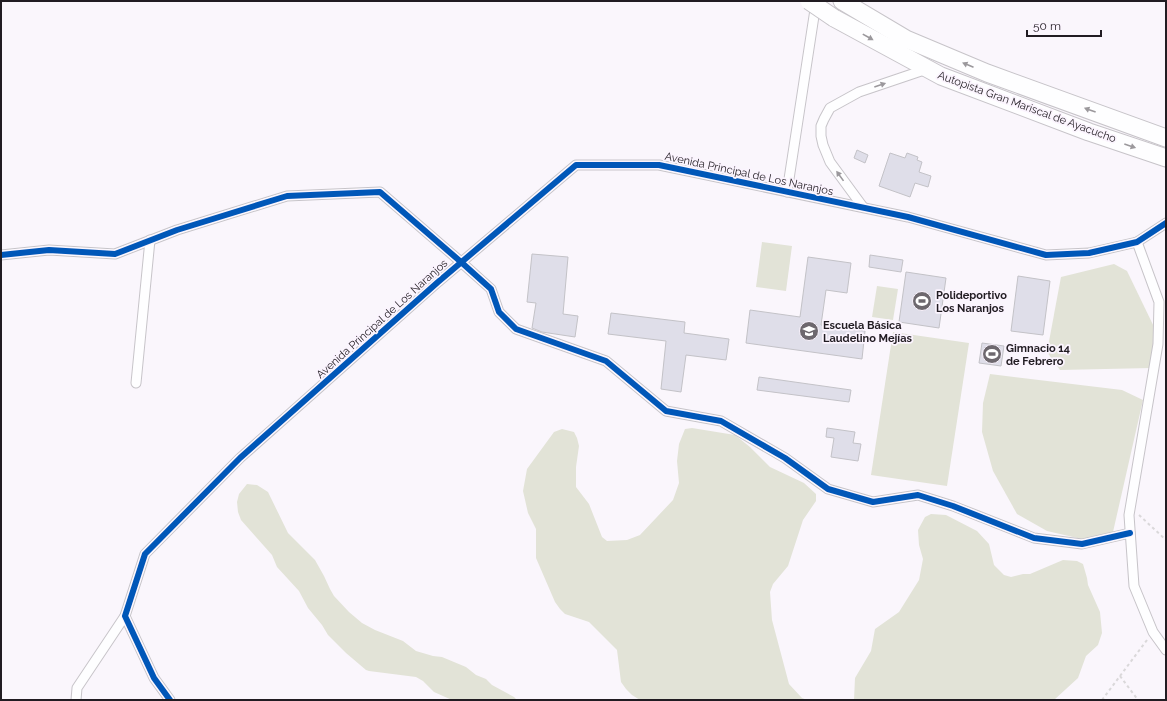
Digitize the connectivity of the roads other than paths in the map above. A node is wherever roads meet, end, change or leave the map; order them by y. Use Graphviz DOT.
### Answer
graph roads {
  1 [pos="809,1"];
  2 [pos="816,1"];
  3 [pos="842,1"];
  4 [pos="927,69"];
  5 [pos="1166,138"];
  6 [pos="1166,158"];
  7 [pos="787,192"];
  8 [pos="863,208"];
  9 [pos="1166,223"];
  10 [pos="150,240"];
  11 [pos="1137,242"];
  12 [pos="1,255"];
  13 [pos="461,262"];
  14 [pos="136,383"];
  15 [pos="1130,533"];
  16 [pos="125,616"];
  17 [pos="1166,650"];
  18 [pos="76,700"];
  19 [pos="170,700"];
  1 -- 4 [label="highway, Autopista Gran Mariscal de Ayacucho, one-way, bridge"];
  2 -- 7 [label="street"];
  5 -- 3 [label="highway, Autopista Gran Mariscal de Ayacucho, one-way"];
  4 -- 6 [label="highway, Autopista Gran Mariscal de Ayacucho, one-way"];
  8 -- 4 [label="street, one-way"];
  7 -- 8 [label="street, Avenida Principal de Los Naranjos"];
  7 -- 13 [label="street, Avenida Principal de Los Naranjos"];
  8 -- 11 [label="street, Avenida Principal de Los Naranjos"];
  9 -- 11 [label="street, Avenida Principal de Los Naranjos"];
  10 -- 12 [label="street"];
  10 -- 13 [label="street"];
  10 -- 14 [label="street"];
  11 -- 15 [label="street"];
  13 -- 15 [label="street"];
  13 -- 16 [label="street, Avenida Principal de Los Naranjos"];
  15 -- 17 [label="street"];
  16 -- 18 [label="street, Avenida Principal de Los Naranjos"];
  16 -- 19 [label="street"];
}
